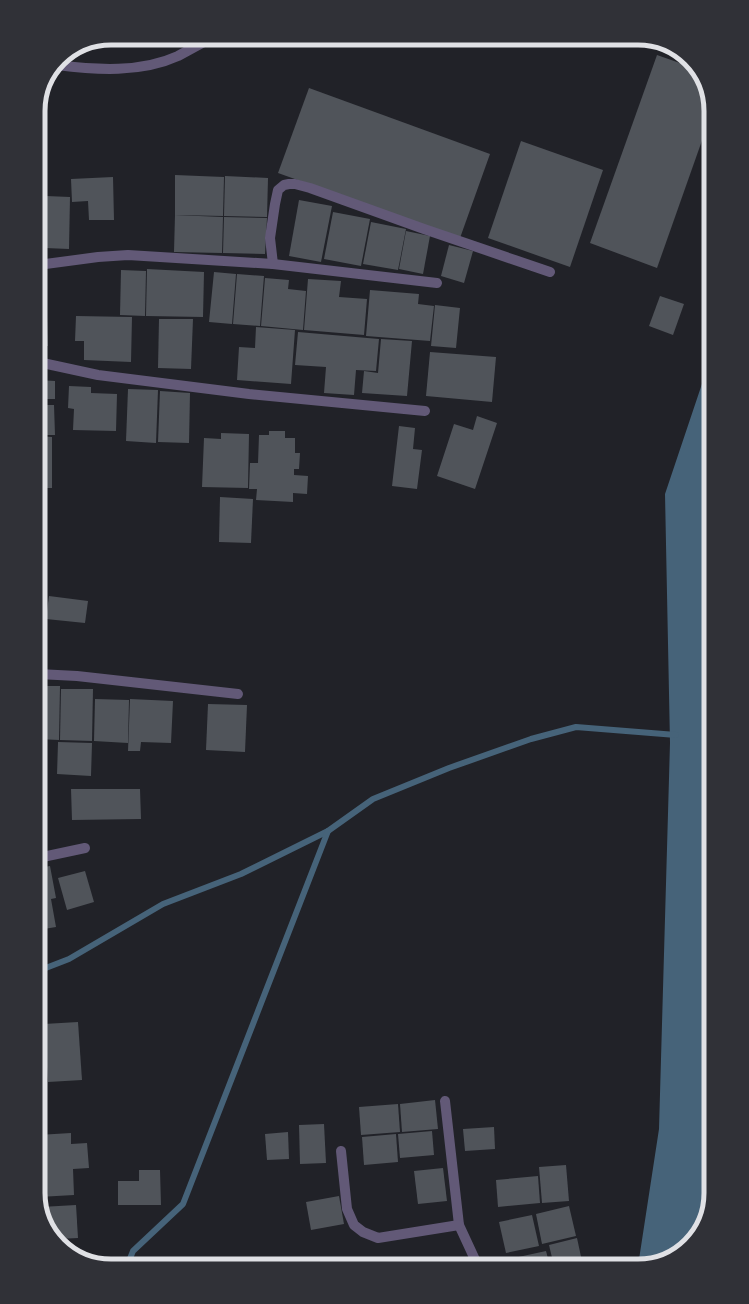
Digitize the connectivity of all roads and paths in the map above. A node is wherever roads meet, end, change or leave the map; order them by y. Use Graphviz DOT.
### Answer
graph roads {
  1 [pos="198,45"];
  2 [pos="63,66"];
  3 [pos="45,264"];
  4 [pos="273,264"];
  5 [pos="550,272"];
  6 [pos="437,283"];
  7 [pos="45,364"];
  8 [pos="425,411"];
  9 [pos="45,674"];
  10 [pos="238,694"];
  11 [pos="85,848"];
  12 [pos="45,857"];
  13 [pos="445,1101"];
  14 [pos="341,1151"];
  15 [pos="459,1225"];
  16 [pos="475,1259"];
  1 -- 2 [label="street"];
  3 -- 4 [label="street"];
  4 -- 5 [label="street"];
  4 -- 6 [label="street"];
  7 -- 8 [label="street"];
  9 -- 10 [label="street"];
  11 -- 12 [label="street"];
  13 -- 15 [label="street"];
  14 -- 15 [label="street"];
  15 -- 16 [label="street"];
}
